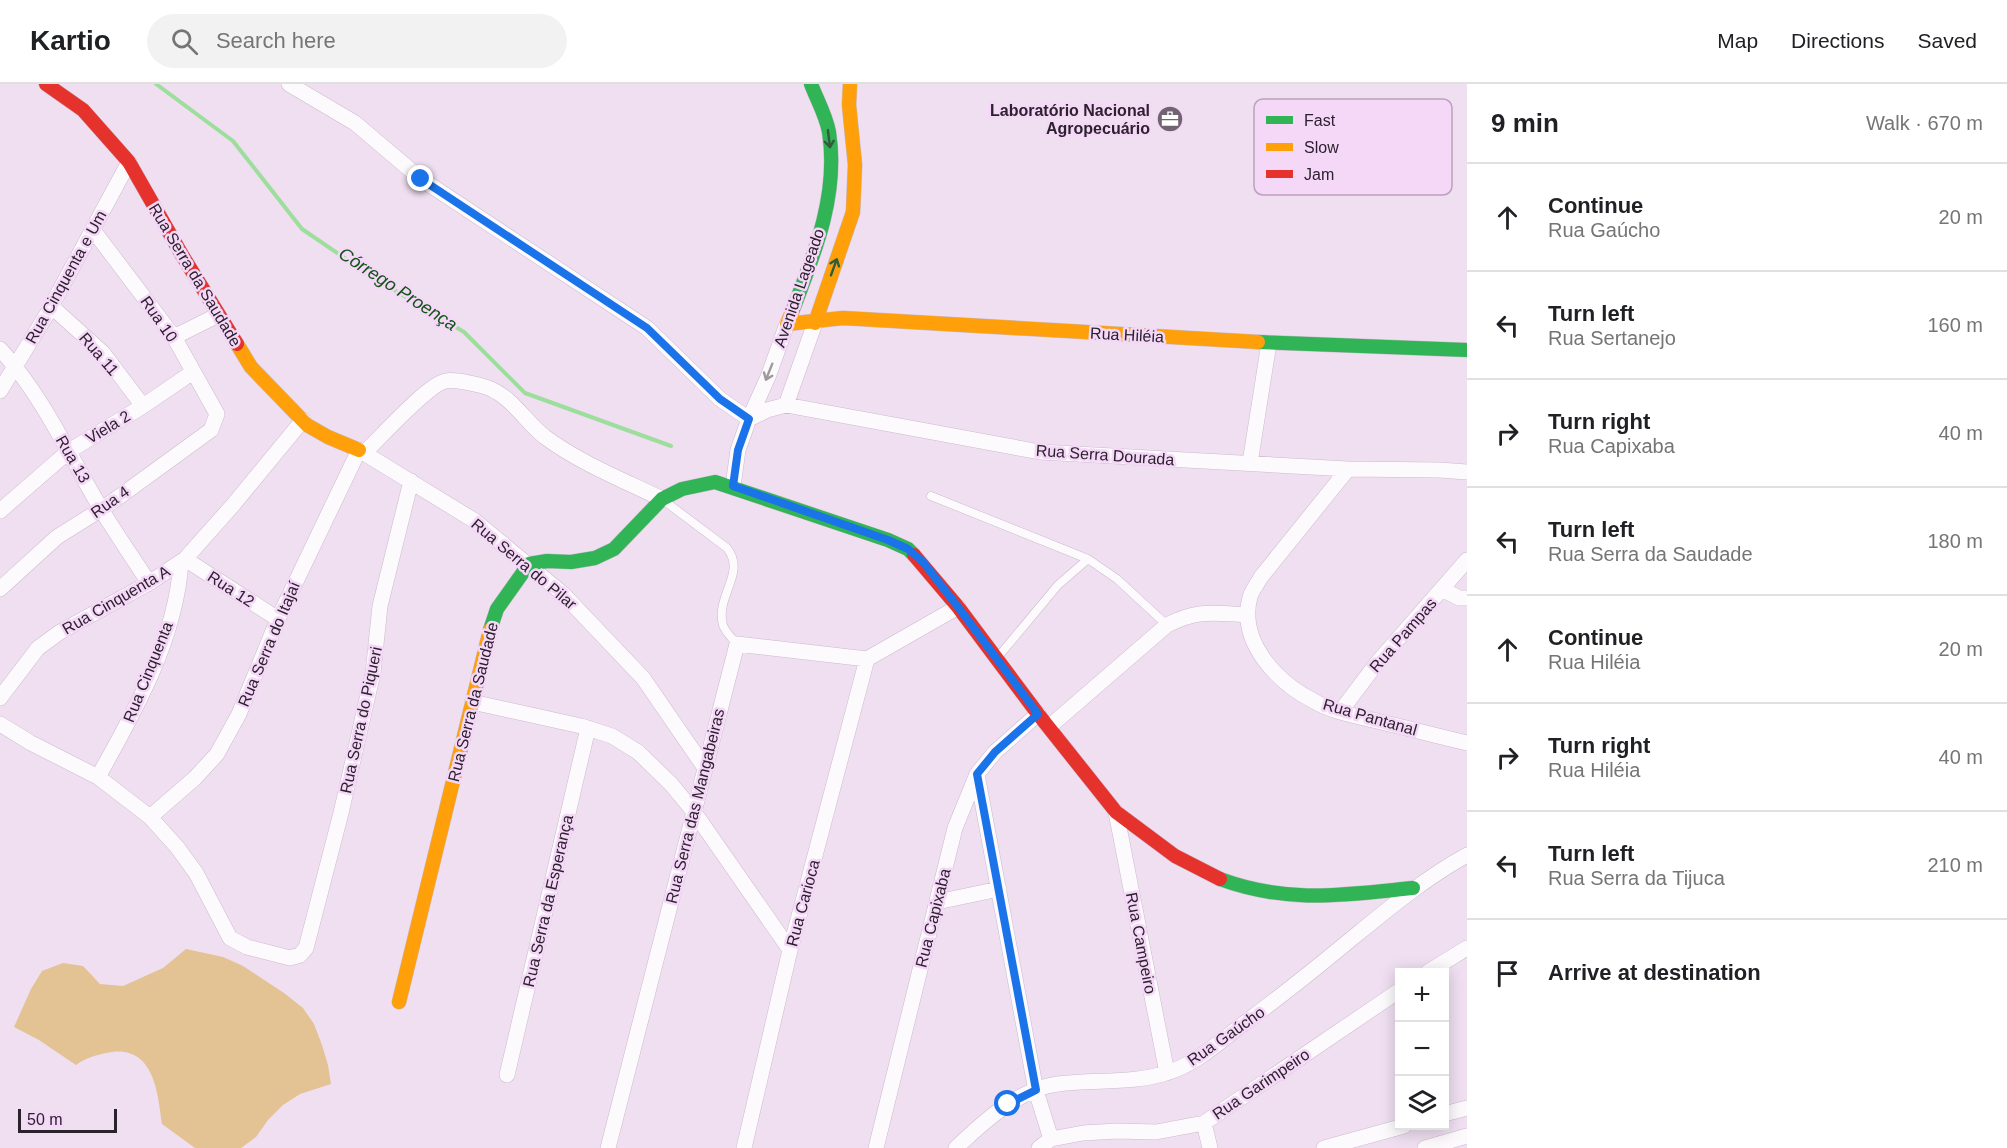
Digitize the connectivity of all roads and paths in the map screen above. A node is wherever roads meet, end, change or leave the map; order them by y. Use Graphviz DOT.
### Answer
graph roads {
  1 [pos="46,84"];
  2 [pos="289,84"];
  3 [pos="811,84"];
  4 [pos="850,84"];
  5 [pos="129,162"];
  6 [pos="93,230"];
  7 [pos="51,306"];
  8 [pos="218,315"];
  9 [pos="815,323"];
  10 [pos="787,324"];
  11 [pos="174,337"];
  12 [pos="1269,343"];
  13 [pos="0,350"];
  14 [pos="1467,350"];
  15 [pos="15,366"];
  16 [pos="193,372"];
  17 [pos="0,391"];
  18 [pos="786,405"];
  19 [pos="143,406"];
  20 [pos="217,414"];
  21 [pos="749,419"];
  22 [pos="303,420"];
  23 [pos="69,451"];
  24 [pos="361,451"];
  25 [pos="1251,463"];
  26 [pos="1348,469"];
  27 [pos="1467,472"];
  28 [pos="411,482"];
  29 [pos="733,486"];
  30 [pos="931,496"];
  31 [pos="662,500"];
  32 [pos="101,509"];
  33 [pos="0,511"];
  34 [pos="1088,559"];
  35 [pos="183,560"];
  36 [pos="1467,560"];
  37 [pos="529,564"];
  38 [pos="149,583"];
  39 [pos="0,589"];
  40 [pos="1442,589"];
  41 [pos="1467,598"];
  42 [pos="958,607"];
  43 [pos="1248,615"];
  44 [pos="278,619"];
  45 [pos="1167,625"];
  46 [pos="737,644"];
  47 [pos="867,659"];
  48 [pos="997,659"];
  49 [pos="0,698"];
  50 [pos="472,702"];
  51 [pos="1340,712"];
  52 [pos="1038,714"];
  53 [pos="0,724"];
  54 [pos="1049,727"];
  55 [pos="588,728"];
  56 [pos="1467,743"];
  57 [pos="705,768"];
  58 [pos="977,774"];
  59 [pos="98,777"];
  60 [pos="694,812"];
  61 [pos="1116,812"];
  62 [pos="150,817"];
  63 [pos="1467,855"];
  64 [pos="1413,888"];
  65 [pos="999,889"];
  66 [pos="937,902"];
  67 [pos="1467,948"];
  68 [pos="790,950"];
  69 [pos="1434,968"];
  70 [pos="1395,993"];
  71 [pos="399,1002"];
  72 [pos="1167,1073"];
  73 [pos="507,1075"];
  74 [pos="1036,1090"];
  75 [pos="1467,1108"];
  76 [pos="1449,1113"];
  77 [pos="1204,1123"];
  78 [pos="1395,1128"];
  79 [pos="1467,1136"];
  80 [pos="1045,1144"];
  81 [pos="608,1148"];
  82 [pos="744,1148"];
  83 [pos="876,1148"];
  84 [pos="956,1148"];
  85 [pos="1210,1148"];
  86 [pos="1324,1148"];
  87 [pos="1425,1148"];
  1 -- 5 [label="street, Rua Serra da Saudade"];
  2 -- 21 [label="street"];
  3 -- 10 [label="street, Avenida Lageado, one-way"];
  9 -- 4 [label="street, Avenida Lageado, one-way"];
  5 -- 6 [label="street, Rua Cinquenta e Um"];
  5 -- 8 [label="street, Rua Serra da Saudade"];
  6 -- 7 [label="street, Rua Cinquenta e Um"];
  6 -- 11 [label="street, Rua 10"];
  7 -- 15 [label="street, Rua Cinquenta e Um"];
  7 -- 19 [label="street, Rua 11"];
  8 -- 11 [label="street"];
  8 -- 22 [label="street, Rua Serra da Saudade"];
  9 -- 10 [label="street, Rua Hiléia"];
  9 -- 12 [label="street, Rua Hiléia"];
  9 -- 18 [label="street, Avenida Lageado"];
  10 -- 21 [label="street, Avenida Lageado, one-way"];
  11 -- 16 [label="street, Rua 10"];
  12 -- 14 [label="street, Rua Hiléia"];
  12 -- 25 [label="street"];
  13 -- 15 [label="street, Rua 13"];
  15 -- 17 [label="street, Rua Cinquenta e Um"];
  15 -- 23 [label="street, Rua 13"];
  16 -- 19 [label="street, Viela 2"];
  16 -- 20 [label="street, Rua 10"];
  18 -- 21 [label="street, Rua Serra Dourada"];
  18 -- 25 [label="street, Rua Serra Dourada"];
  19 -- 23 [label="street, Viela 2"];
  20 -- 32 [label="street, Rua 4"];
  21 -- 29 [label="street"];
  22 -- 24 [label="street, Rua Serra da Saudade"];
  22 -- 35 [label="street, Rua Cinquenta A"];
  23 -- 32 [label="street, Rua 13"];
  23 -- 33 [label="street, Viela 2"];
  24 -- 28 [label="street, Rua Serra do Pilar"];
  24 -- 31 [label="street"];
  24 -- 44 [label="street, Rua Serra do Itajaí"];
  25 -- 26 [label="street, Rua Serra Dourada"];
  26 -- 27 [label="street, Rua Serra Dourada"];
  26 -- 43 [label="street"];
  28 -- 37 [label="street, Rua Serra do Pilar"];
  28 -- 62 [label="street, Rua Serra do Piqueri"];
  29 -- 31 [label="street"];
  29 -- 42 [label="street"];
  30 -- 34 [label="lane"];
  31 -- 37 [label="street"];
  31 -- 46 [label="lane"];
  32 -- 38 [label="street, Rua 13"];
  32 -- 39 [label="street, Rua 4"];
  34 -- 45 [label="lane"];
  34 -- 48 [label="lane"];
  35 -- 38 [label="street, Rua Cinquenta A"];
  35 -- 44 [label="street, Rua 12"];
  35 -- 59 [label="street, Rua Cinquenta"];
  36 -- 40 [label="street, Rua Pampas"];
  37 -- 50 [label="street, Rua Serra da Saudade"];
  37 -- 57 [label="street, Rua Serra do Pilar"];
  38 -- 49 [label="street, Rua Cinquenta A"];
  40 -- 41 [label="street"];
  40 -- 51 [label="street, Rua Pampas"];
  42 -- 47 [label="street"];
  42 -- 48 [label="street"];
  43 -- 45 [label="street"];
  43 -- 51 [label="street, Rua Pantanal"];
  44 -- 62 [label="street, Rua Serra do Itajaí"];
  45 -- 54 [label="street"];
  46 -- 47 [label="street"];
  46 -- 57 [label="street, Rua Serra das Mangabeiras"];
  47 -- 68 [label="street, Rua Carioca"];
  48 -- 52 [label="street"];
  50 -- 55 [label="street"];
  50 -- 71 [label="street, Rua Serra da Saudade"];
  51 -- 56 [label="street, Rua Pantanal"];
  52 -- 54 [label="street"];
  52 -- 58 [label="street, Rua Capixaba"];
  53 -- 59 [label="street"];
  54 -- 61 [label="street"];
  55 -- 60 [label="street"];
  55 -- 73 [label="street, Rua Serra da Esperança"];
  57 -- 60 [label="street, Rua Serra das Mangabeiras"];
  58 -- 65 [label="street"];
  58 -- 66 [label="street, Rua Capixaba"];
  59 -- 62 [label="street"];
  60 -- 68 [label="street"];
  60 -- 81 [label="street, Rua Serra das Mangabeiras"];
  61 -- 64 [label="street"];
  61 -- 72 [label="street, Rua Campeiro"];
  63 -- 64 [label="street, Rua Gaúcho"];
  64 -- 72 [label="street, Rua Gaúcho"];
  65 -- 66 [label="street"];
  65 -- 74 [label="street"];
  66 -- 83 [label="street, Rua Capixaba"];
  67 -- 69 [label="street"];
  68 -- 82 [label="street, Rua Carioca"];
  70 -- 77 [label="street, Rua Garimpeiro"];
  72 -- 74 [label="street, Rua Gaúcho"];
  74 -- 80 [label="street"];
  74 -- 84 [label="street, Rua Gaúcho"];
  75 -- 76 [label="street"];
  77 -- 80 [label="street, Rua Garimpeiro"];
  77 -- 85 [label="street"];
  78 -- 86 [label="street"];
  79 -- 87 [label="street"];
}
